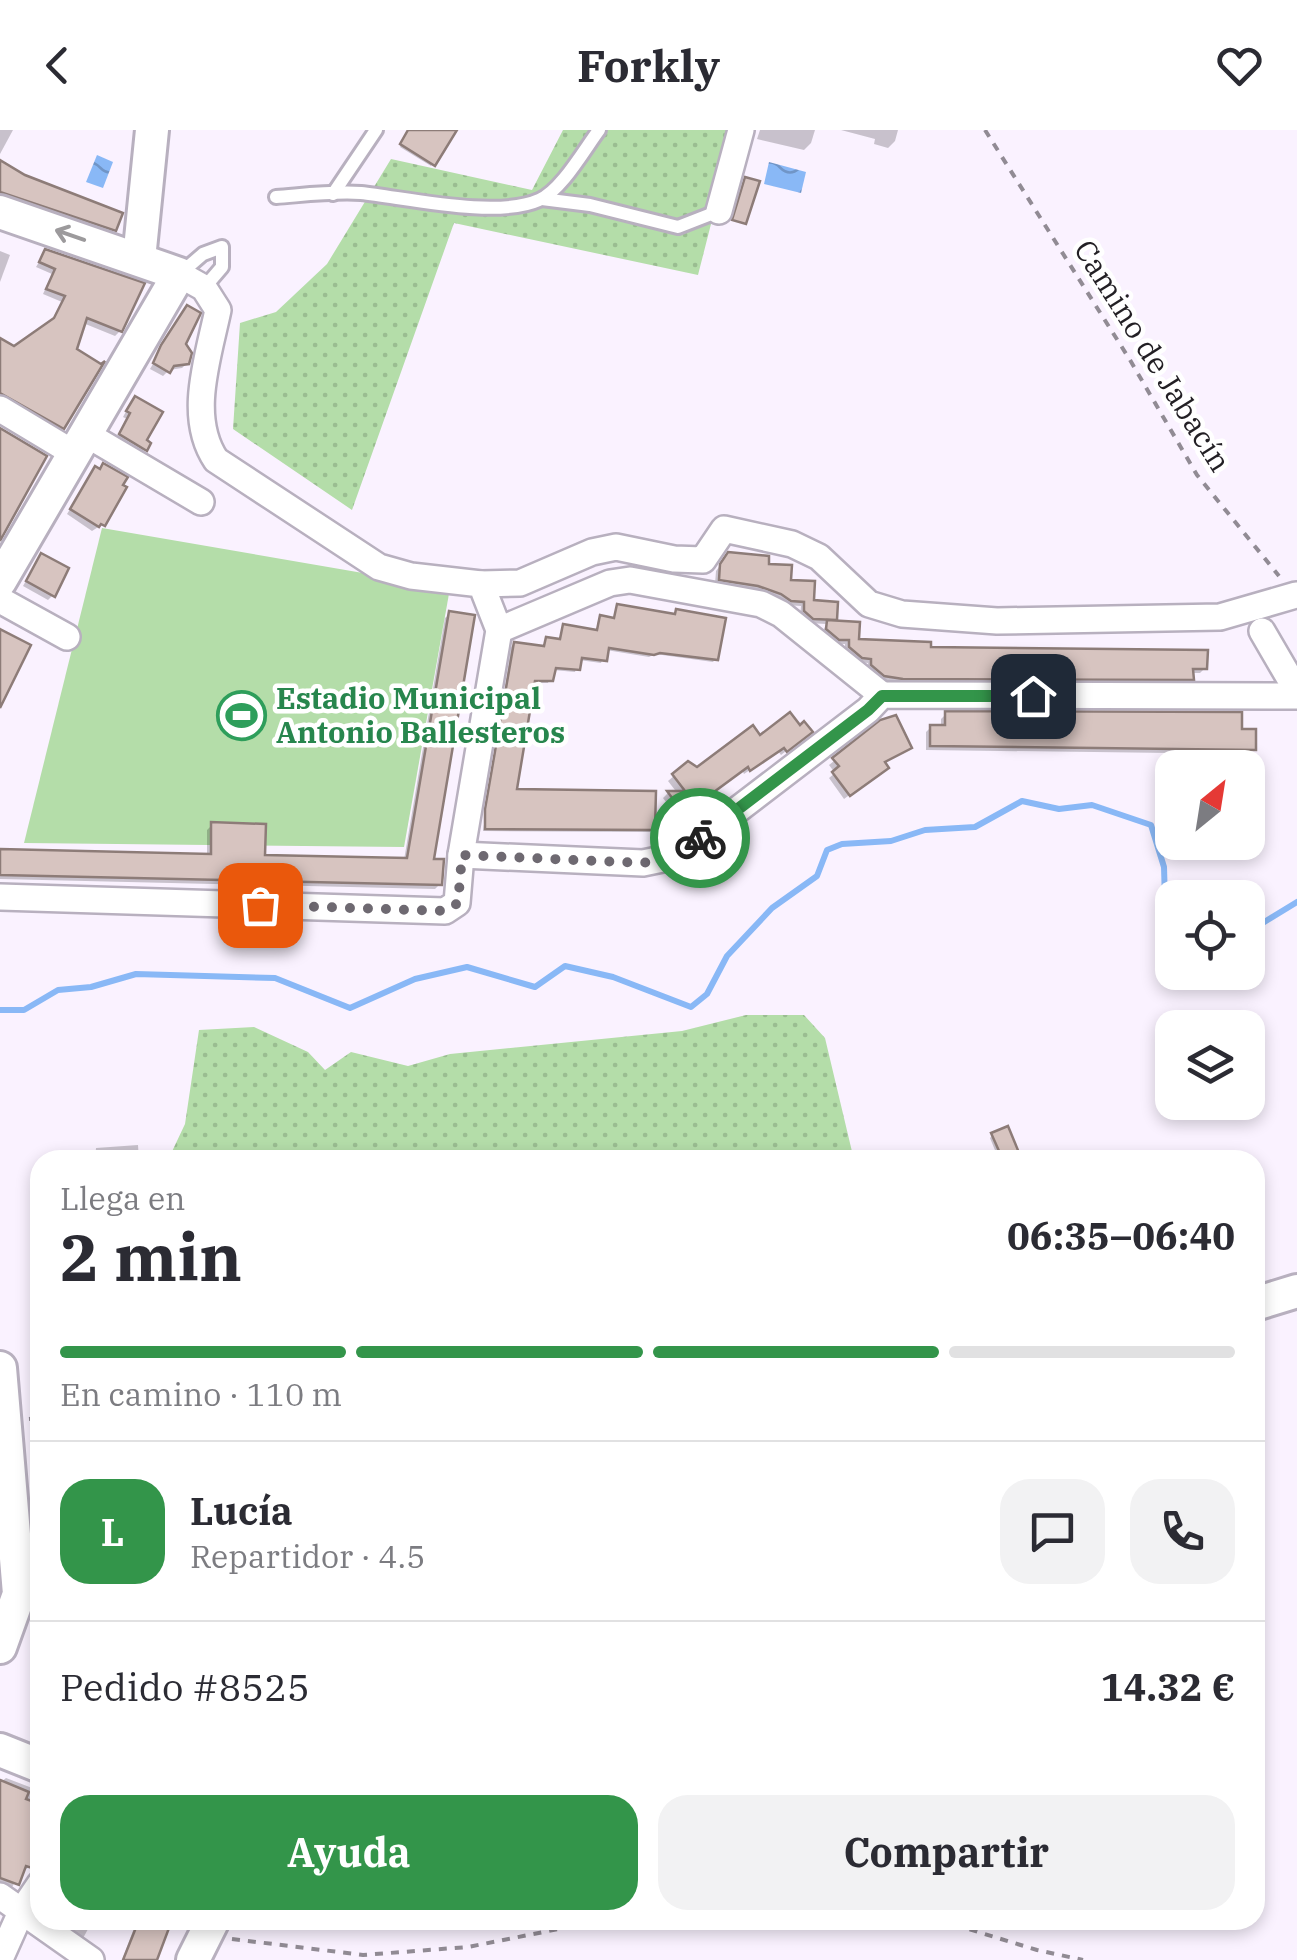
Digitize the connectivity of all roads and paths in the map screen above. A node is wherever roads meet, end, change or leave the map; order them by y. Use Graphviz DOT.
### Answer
graph roads {
  1 [pos="152,130"];
  2 [pos="376,130"];
  3 [pos="598,130"];
  4 [pos="741,130"];
  5 [pos="985,130"];
  6 [pos="333,194"];
  7 [pos="276,197"];
  8 [pos="542,200"];
  9 [pos="719,211"];
  10 [pos="0,212"];
  11 [pos="139,259"];
  12 [pos="192,281"];
  13 [pos="0,409"];
  14 [pos="80,444"];
  15 [pos="202,502"];
  16 [pos="0,581"];
  17 [pos="482,584"];
  18 [pos="1296,595"];
  19 [pos="0,600"];
  20 [pos="499,630"];
  21 [pos="1262,631"];
  22 [pos="66,637"];
  23 [pos="1297,694"];
  24 [pos="882,696"];
  25 [pos="462,855"];
  26 [pos="0,898"];
  27 [pos="1297,1291"];
  28 [pos="1265,1301"];
  29 [pos="0,1368"];
  30 [pos="2,1420"];
  31 [pos="10,1592"];
  32 [pos="0,1647"];
  33 [pos="0,1750"];
  34 [pos="30,1762"];
  35 [pos="0,1896"];
  36 [pos="30,1899"];
  37 [pos="21,1912"];
  38 [pos="30,1918"];
  39 [pos="47,1930"];
  40 [pos="554,1930"];
  41 [pos="972,1930"];
  42 [pos="205,1937"];
  43 [pos="0,1959"];
  44 [pos="90,1960"];
  45 [pos="1083,1960"];
  1 -- 11 [label="street"];
  2 -- 6 [label="lane"];
  3 -- 8 [label="lane"];
  4 -- 9 [label="street"];
  5 -- 18 [label="path, Camino de Jabacín"];
  6 -- 7 [label="lane"];
  6 -- 8 [label="lane"];
  8 -- 9 [label="lane"];
  11 -- 10 [label="street, one-way"];
  11 -- 12 [label="street"];
  12 -- 14 [label="street"];
  12 -- 17 [label="street"];
  13 -- 14 [label="street"];
  14 -- 15 [label="street"];
  14 -- 16 [label="street"];
  17 -- 18 [label="street"];
  17 -- 20 [label="street"];
  19 -- 22 [label="street"];
  20 -- 24 [label="street"];
  20 -- 25 [label="street"];
  21 -- 23 [label="street"];
  23 -- 24 [label="street"];
  24 -- 25 [label="street"];
  25 -- 26 [label="street"];
  27 -- 28 [label="street"];
  29 -- 30 [label="street"];
  30 -- 31 [label="street"];
  31 -- 32 [label="street"];
  33 -- 34 [label="street"];
  35 -- 37 [label="street"];
  36 -- 37 [label="street"];
  37 -- 38 [label="street"];
  37 -- 43 [label="street"];
  39 -- 44 [label="street"];
  40 -- 42 [label="path"];
  41 -- 45 [label="path"];
}
